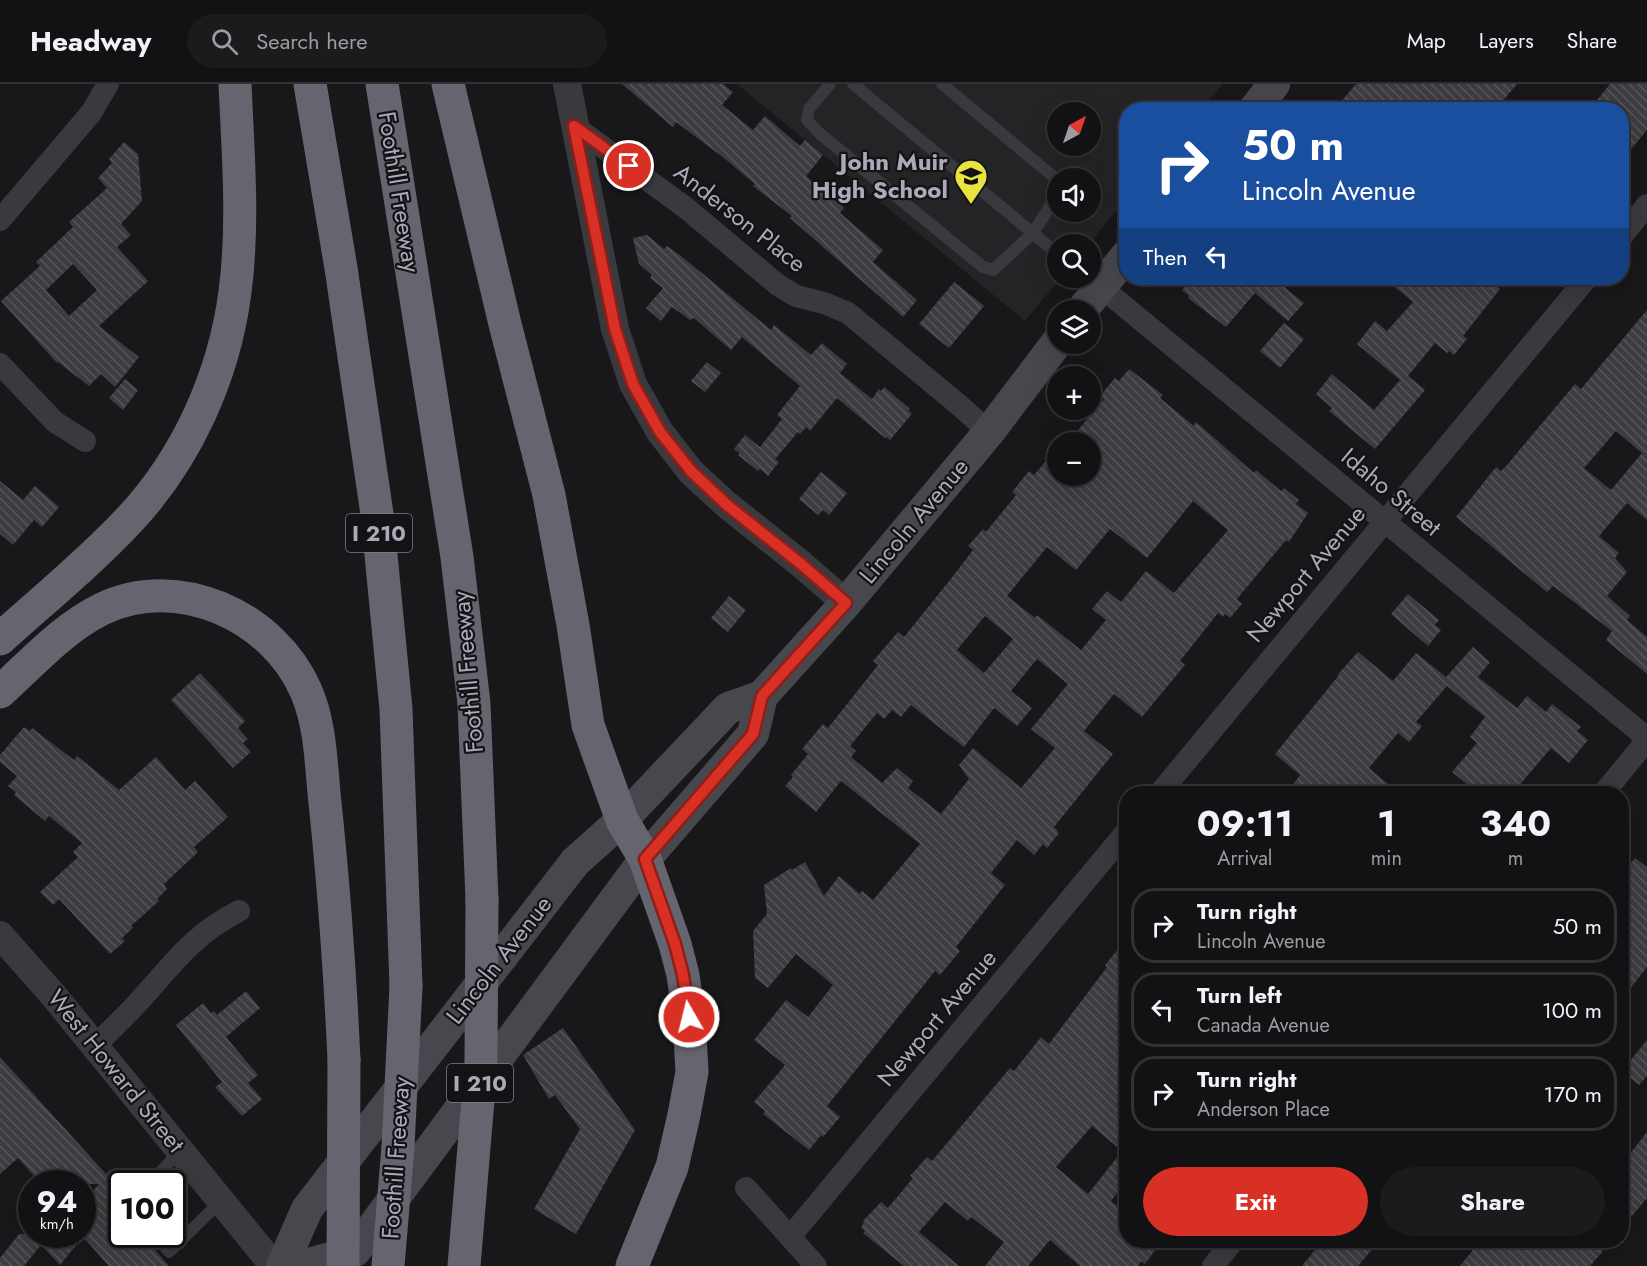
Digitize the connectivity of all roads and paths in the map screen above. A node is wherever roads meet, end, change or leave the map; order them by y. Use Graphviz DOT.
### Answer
graph roads {
  1 [pos="235,84"];
  2 [pos="310,84"];
  3 [pos="382,84"];
  4 [pos="448,84"];
  5 [pos="567,84"];
  6 [pos="830,84"];
  7 [pos="853,84"];
  8 [pos="942,84"];
  9 [pos="1274,84"];
  10 [pos="107,86"];
  11 [pos="1260,102"];
  12 [pos="574,126"];
  13 [pos="1647,205"];
  14 [pos="0,220"];
  15 [pos="1629,227"];
  16 [pos="1033,233"];
  17 [pos="1047,245"];
  18 [pos="1119,263"];
  19 [pos="1581,285"];
  20 [pos="1090,292"];
  21 [pos="1048,354"];
  22 [pos="0,363"];
  23 [pos="988,432"];
  24 [pos="85,441"];
  25 [pos="1384,522"];
  26 [pos="846,603"];
  27 [pos="0,639"];
  28 [pos="0,692"];
  29 [pos="762,696"];
  30 [pos="1647,739"];
  31 [pos="1166,786"];
  32 [pos="1609,786"];
  33 [pos="622,820"];
  34 [pos="1119,840"];
  35 [pos="645,859"];
  36 [pos="239,911"];
  37 [pos="0,934"];
  38 [pos="95,1046"];
  39 [pos="181,1150"];
  40 [pos="162,1170"];
  41 [pos="746,1188"];
  42 [pos="221,1201"];
  43 [pos="186,1235"];
  44 [pos="790,1237"];
  45 [pos="1228,1248"];
  46 [pos="274,1266"];
  47 [pos="282,1266"];
  48 [pos="302,1266"];
  49 [pos="343,1266"];
  50 [pos="388,1266"];
  51 [pos="464,1266"];
  52 [pos="632,1266"];
  53 [pos="816,1266"];
  54 [pos="1213,1266"];
  1 -- 27 [label="highway"];
  2 -- 50 [label="highway, Foothill Freeway / I 210, bridge"];
  3 -- 51 [label="highway, Foothill Freeway / I 210, bridge"];
  4 -- 33 [label="highway"];
  5 -- 12 [label="street"];
  6 -- 16 [label="lane"];
  7 -- 16 [label="lane"];
  8 -- 16 [label="lane"];
  9 -- 11 [label="main road"];
  10 -- 14 [label="street"];
  12 -- 23 [label="street, Anderson Place"];
  12 -- 26 [label="street"];
  13 -- 15 [label="street"];
  16 -- 17 [label="lane"];
  18 -- 20 [label="main road"];
  19 -- 25 [label="street, Newport Avenue"];
  20 -- 25 [label="street, Idaho Street"];
  21 -- 23 [label="main road, Lincoln Avenue"];
  22 -- 24 [label="street"];
  23 -- 26 [label="main road, Lincoln Avenue"];
  25 -- 30 [label="street, Idaho Street"];
  25 -- 31 [label="street, Newport Avenue"];
  26 -- 29 [label="main road, Lincoln Avenue"];
  28 -- 49 [label="highway, bridge"];
  29 -- 33 [label="main road, Lincoln Avenue"];
  29 -- 35 [label="main road, Lincoln Avenue"];
  30 -- 32 [label="street"];
  33 -- 35 [label="highway"];
  33 -- 47 [label="main road, Lincoln Avenue"];
  34 -- 44 [label="street, Newport Avenue"];
  35 -- 48 [label="main road, Lincoln Avenue"];
  35 -- 52 [label="highway"];
  36 -- 38 [label="street"];
  37 -- 38 [label="street, West Howard Street"];
  38 -- 39 [label="street, West Howard Street"];
  39 -- 40 [label="lane"];
  39 -- 42 [label="street, West Howard Street"];
  41 -- 44 [label="street"];
  42 -- 43 [label="lane"];
  42 -- 46 [label="street, West Howard Street"];
  44 -- 53 [label="street"];
  45 -- 54 [label="street"];
}
